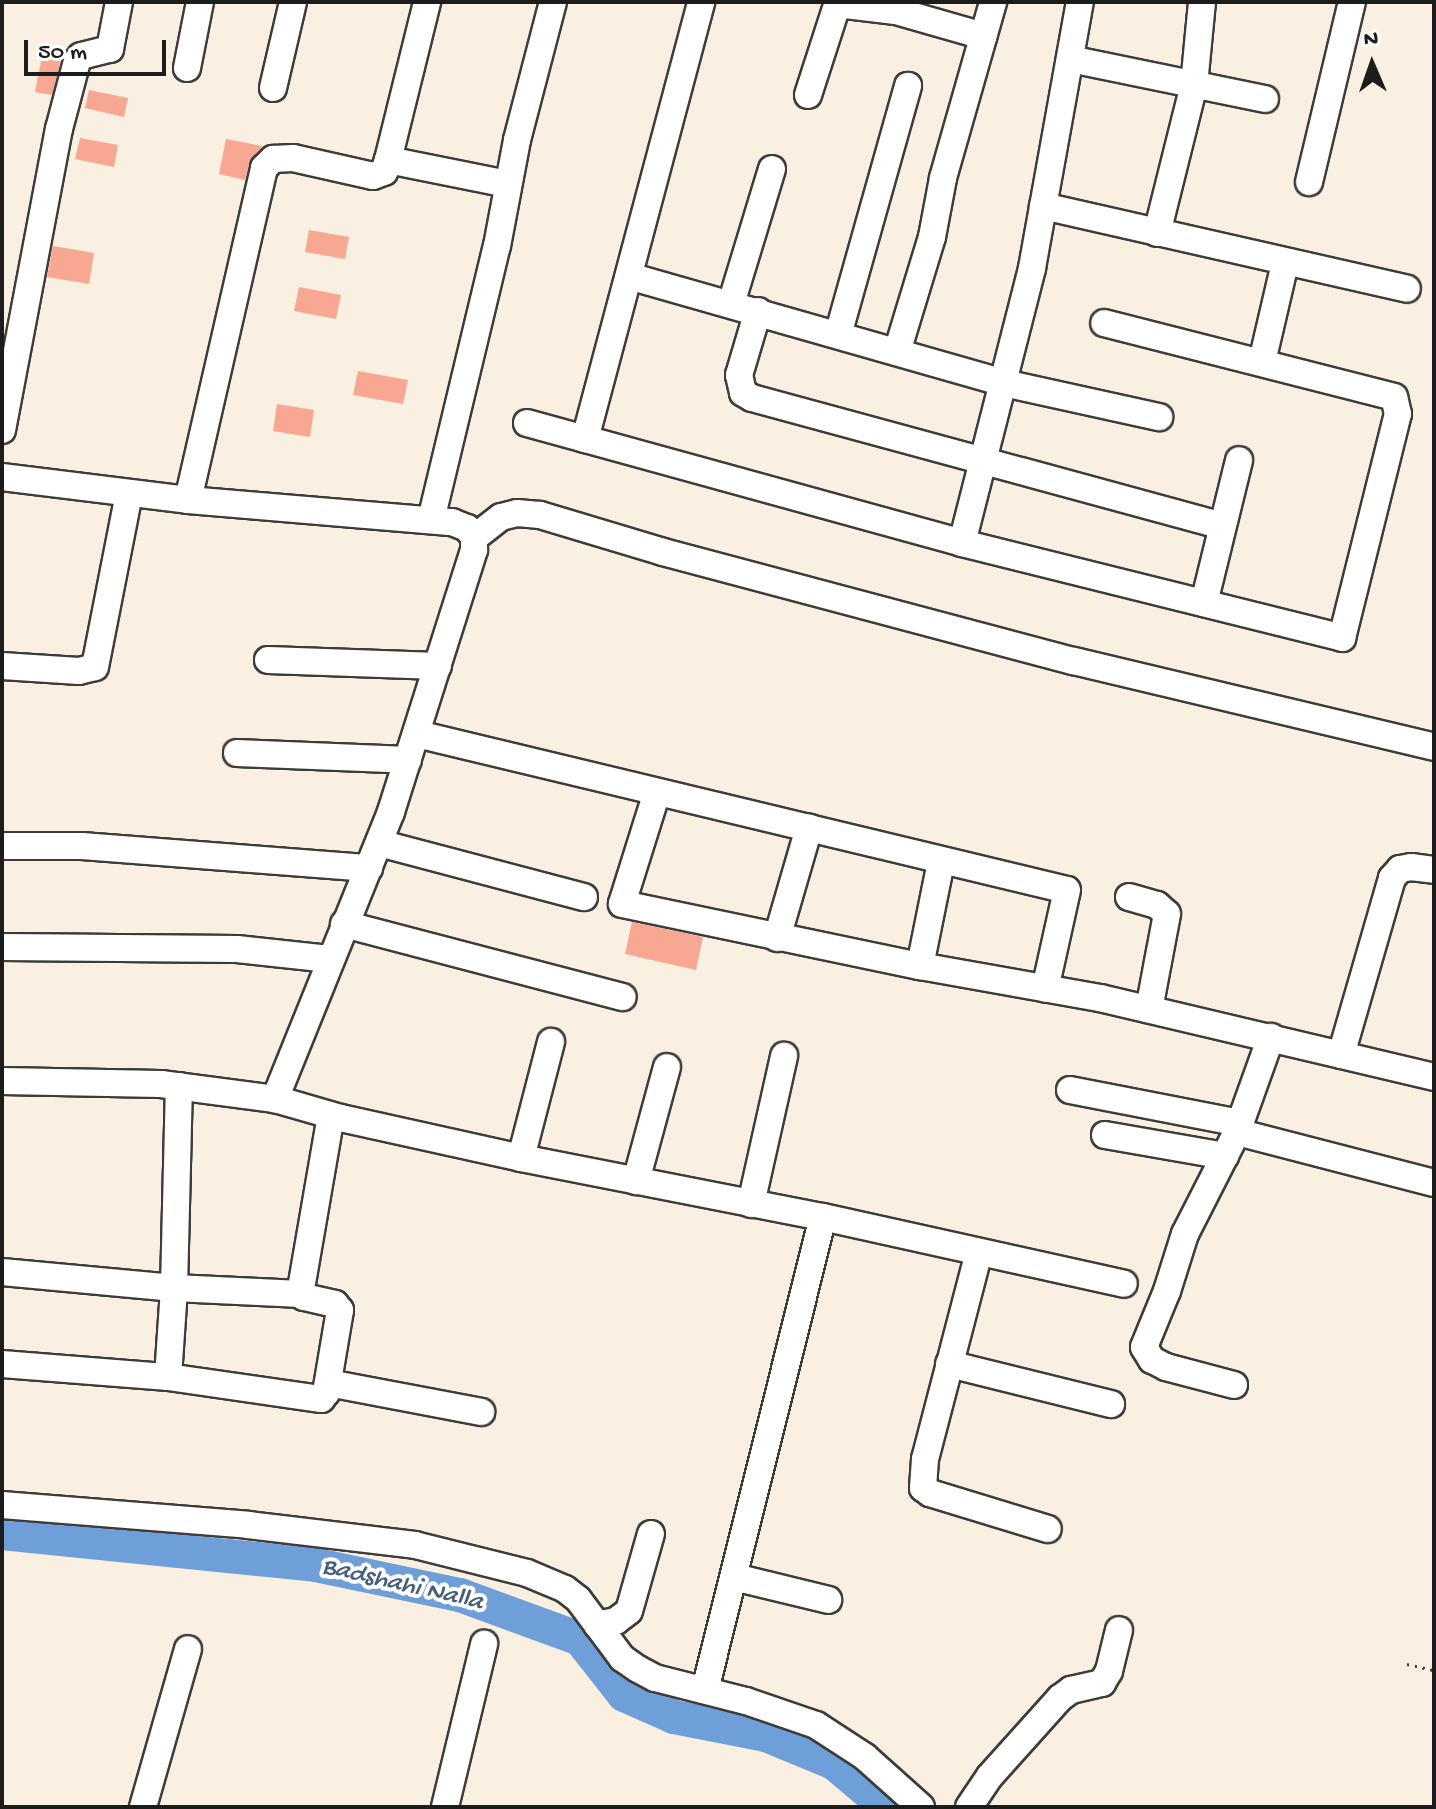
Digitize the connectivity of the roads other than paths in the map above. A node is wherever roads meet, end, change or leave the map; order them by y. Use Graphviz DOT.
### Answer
graph roads {
  1 [pos="119,2"];
  2 [pos="200,2"];
  3 [pos="293,2"];
  4 [pos="427,2"];
  5 [pos="553,2"];
  6 [pos="701,2"];
  7 [pos="993,2"];
  8 [pos="1080,2"];
  9 [pos="1202,2"];
  10 [pos="1352,2"];
  11 [pos="837,3"];
  12 [pos="983,36"];
  13 [pos="1070,59"];
  14 [pos="187,68"];
  15 [pos="1194,85"];
  16 [pos="908,86"];
  17 [pos="273,88"];
  18 [pos="808,95"];
  19 [pos="1265,99"];
  20 [pos="388,160"];
  21 [pos="772,169"];
  22 [pos="1309,182"];
  23 [pos="508,184"];
  24 [pos="1043,206"];
  25 [pos="1157,233"];
  26 [pos="1285,263"];
  27 [pos="629,276"];
  28 [pos="1407,289"];
  29 [pos="731,304"];
  30 [pos="758,311"];
  31 [pos="1104,323"];
  32 [pos="838,335"];
  33 [pos="897,352"];
  34 [pos="1262,362"];
  35 [pos="1004,383"];
  36 [pos="1159,417"];
  37 [pos="527,423"];
  38 [pos="2,430"];
  39 [pos="585,439"];
  40 [pos="1239,460"];
  41 [pos="984,463"];
  42 [pos="2,477"];
  43 [pos="129,493"];
  44 [pos="188,500"];
  45 [pos="431,520"];
  46 [pos="1222,526"];
  47 [pos="474,538"];
  48 [pos="962,543"];
  49 [pos="1204,603"];
  50 [pos="268,660"];
  51 [pos="2,666"];
  52 [pos="438,666"];
  53 [pos="417,734"];
  54 [pos="1434,747"];
  55 [pos="237,753"];
  56 [pos="408,760"];
  57 [pos="657,792"];
  58 [pos="809,828"];
  59 [pos="379,843"];
  60 [pos="2,846"];
  61 [pos="941,862"];
  62 [pos="369,868"];
  63 [pos="1434,870"];
  64 [pos="584,897"];
  65 [pos="1129,897"];
  66 [pos="344,924"];
  67 [pos="777,938"];
  68 [pos="2,947"];
  69 [pos="329,959"];
  70 [pos="920,966"];
  71 [pos="1045,989"];
  72 [pos="623,997"];
  73 [pos="1149,1009"];
  74 [pos="1271,1037"];
  75 [pos="551,1042"];
  76 [pos="1341,1055"];
  77 [pos="784,1056"];
  78 [pos="667,1067"];
  79 [pos="1434,1077"];
  80 [pos="2,1081"];
  81 [pos="179,1086"];
  82 [pos="1070,1090"];
  83 [pos="275,1099"];
  84 [pos="331,1116"];
  85 [pos="1239,1128"];
  86 [pos="1105,1135"];
  87 [pos="1225,1156"];
  88 [pos="521,1158"];
  89 [pos="636,1181"];
  90 [pos="1434,1183"];
  91 [pos="751,1204"];
  92 [pos="823,1217"];
  93 [pos="979,1252"];
  94 [pos="2,1272"];
  95 [pos="1124,1284"];
  96 [pos="174,1288"];
  97 [pos="301,1294"];
  98 [pos="2,1364"];
  99 [pos="949,1364"];
  100 [pos="168,1377"];
  101 [pos="328,1383"];
  102 [pos="1234,1385"];
  103 [pos="1111,1404"];
  104 [pos="481,1412"];
  105 [pos="2,1505"];
  106 [pos="1048,1529"];
  107 [pos="651,1534"];
  108 [pos="734,1577"];
  109 [pos="828,1600"];
  110 [pos="597,1625"];
  111 [pos="1119,1630"];
  112 [pos="484,1644"];
  113 [pos="188,1649"];
  114 [pos="705,1690"];
  115 [pos="143,1807"];
  116 [pos="445,1807"];
  117 [pos="921,1807"];
  118 [pos="969,1807"];
  1 -- 38 [label="street"];
  2 -- 14 [label="street"];
  3 -- 17 [label="street"];
  4 -- 20 [label="street"];
  5 -- 23 [label="street"];
  6 -- 27 [label="street"];
  7 -- 12 [label="street"];
  8 -- 13 [label="street"];
  9 -- 15 [label="street"];
  10 -- 22 [label="street"];
  11 -- 12 [label="street"];
  11 -- 18 [label="street"];
  12 -- 33 [label="street"];
  13 -- 15 [label="street"];
  13 -- 24 [label="street"];
  15 -- 19 [label="street"];
  15 -- 25 [label="street"];
  16 -- 32 [label="street"];
  20 -- 23 [label="street"];
  20 -- 44 [label="street"];
  21 -- 29 [label="street"];
  23 -- 45 [label="street"];
  24 -- 25 [label="street"];
  24 -- 35 [label="street"];
  25 -- 26 [label="street"];
  26 -- 28 [label="street"];
  26 -- 34 [label="street"];
  27 -- 29 [label="street"];
  27 -- 39 [label="street"];
  29 -- 30 [label="street"];
  30 -- 32 [label="street"];
  30 -- 41 [label="street"];
  31 -- 34 [label="street"];
  32 -- 33 [label="street"];
  33 -- 35 [label="street"];
  34 -- 49 [label="street"];
  35 -- 36 [label="street"];
  35 -- 41 [label="street"];
  37 -- 39 [label="street"];
  39 -- 48 [label="street"];
  40 -- 46 [label="street"];
  41 -- 46 [label="street"];
  41 -- 48 [label="street"];
  42 -- 43 [label="street"];
  43 -- 44 [label="street"];
  43 -- 51 [label="street"];
  44 -- 45 [label="street"];
  45 -- 47 [label="street"];
  46 -- 49 [label="street"];
  47 -- 52 [label="street"];
  47 -- 54 [label="street"];
  48 -- 49 [label="street"];
  50 -- 52 [label="street"];
  52 -- 53 [label="street"];
  53 -- 56 [label="street"];
  53 -- 57 [label="street"];
  55 -- 56 [label="street"];
  56 -- 59 [label="street"];
  57 -- 58 [label="street"];
  57 -- 67 [label="street"];
  58 -- 61 [label="street"];
  58 -- 67 [label="street"];
  59 -- 62 [label="street"];
  59 -- 64 [label="street"];
  60 -- 62 [label="street"];
  61 -- 70 [label="street"];
  61 -- 71 [label="street"];
  62 -- 66 [label="street"];
  63 -- 76 [label="street"];
  65 -- 73 [label="street"];
  66 -- 69 [label="street"];
  66 -- 72 [label="street"];
  67 -- 70 [label="street"];
  68 -- 69 [label="street"];
  69 -- 83 [label="street"];
  70 -- 71 [label="street"];
  71 -- 73 [label="street"];
  73 -- 74 [label="street"];
  74 -- 76 [label="street"];
  74 -- 85 [label="street"];
  75 -- 88 [label="street"];
  76 -- 79 [label="street"];
  77 -- 91 [label="street"];
  78 -- 89 [label="street"];
  80 -- 81 [label="street"];
  81 -- 83 [label="street"];
  81 -- 96 [label="street"];
  82 -- 85 [label="street"];
  83 -- 84 [label="street"];
  84 -- 88 [label="street"];
  84 -- 97 [label="street"];
  85 -- 87 [label="street"];
  85 -- 90 [label="street"];
  86 -- 87 [label="street"];
  87 -- 102 [label="street"];
  88 -- 89 [label="street"];
  89 -- 91 [label="street"];
  91 -- 92 [label="street"];
  92 -- 93 [label="street"];
  92 -- 108 [label="street"];
  93 -- 95 [label="street"];
  93 -- 99 [label="street"];
  94 -- 96 [label="street"];
  96 -- 97 [label="street"];
  96 -- 100 [label="street"];
  97 -- 101 [label="street"];
  98 -- 100 [label="street"];
  99 -- 103 [label="street"];
  99 -- 106 [label="street"];
  100 -- 101 [label="street"];
  101 -- 104 [label="street"];
  105 -- 110 [label="street"];
  107 -- 110 [label="street"];
  108 -- 109 [label="street"];
  108 -- 114 [label="street"];
  110 -- 114 [label="street"];
  111 -- 118 [label="street"];
  112 -- 116 [label="street"];
  113 -- 115 [label="street"];
  114 -- 117 [label="street"];
}
